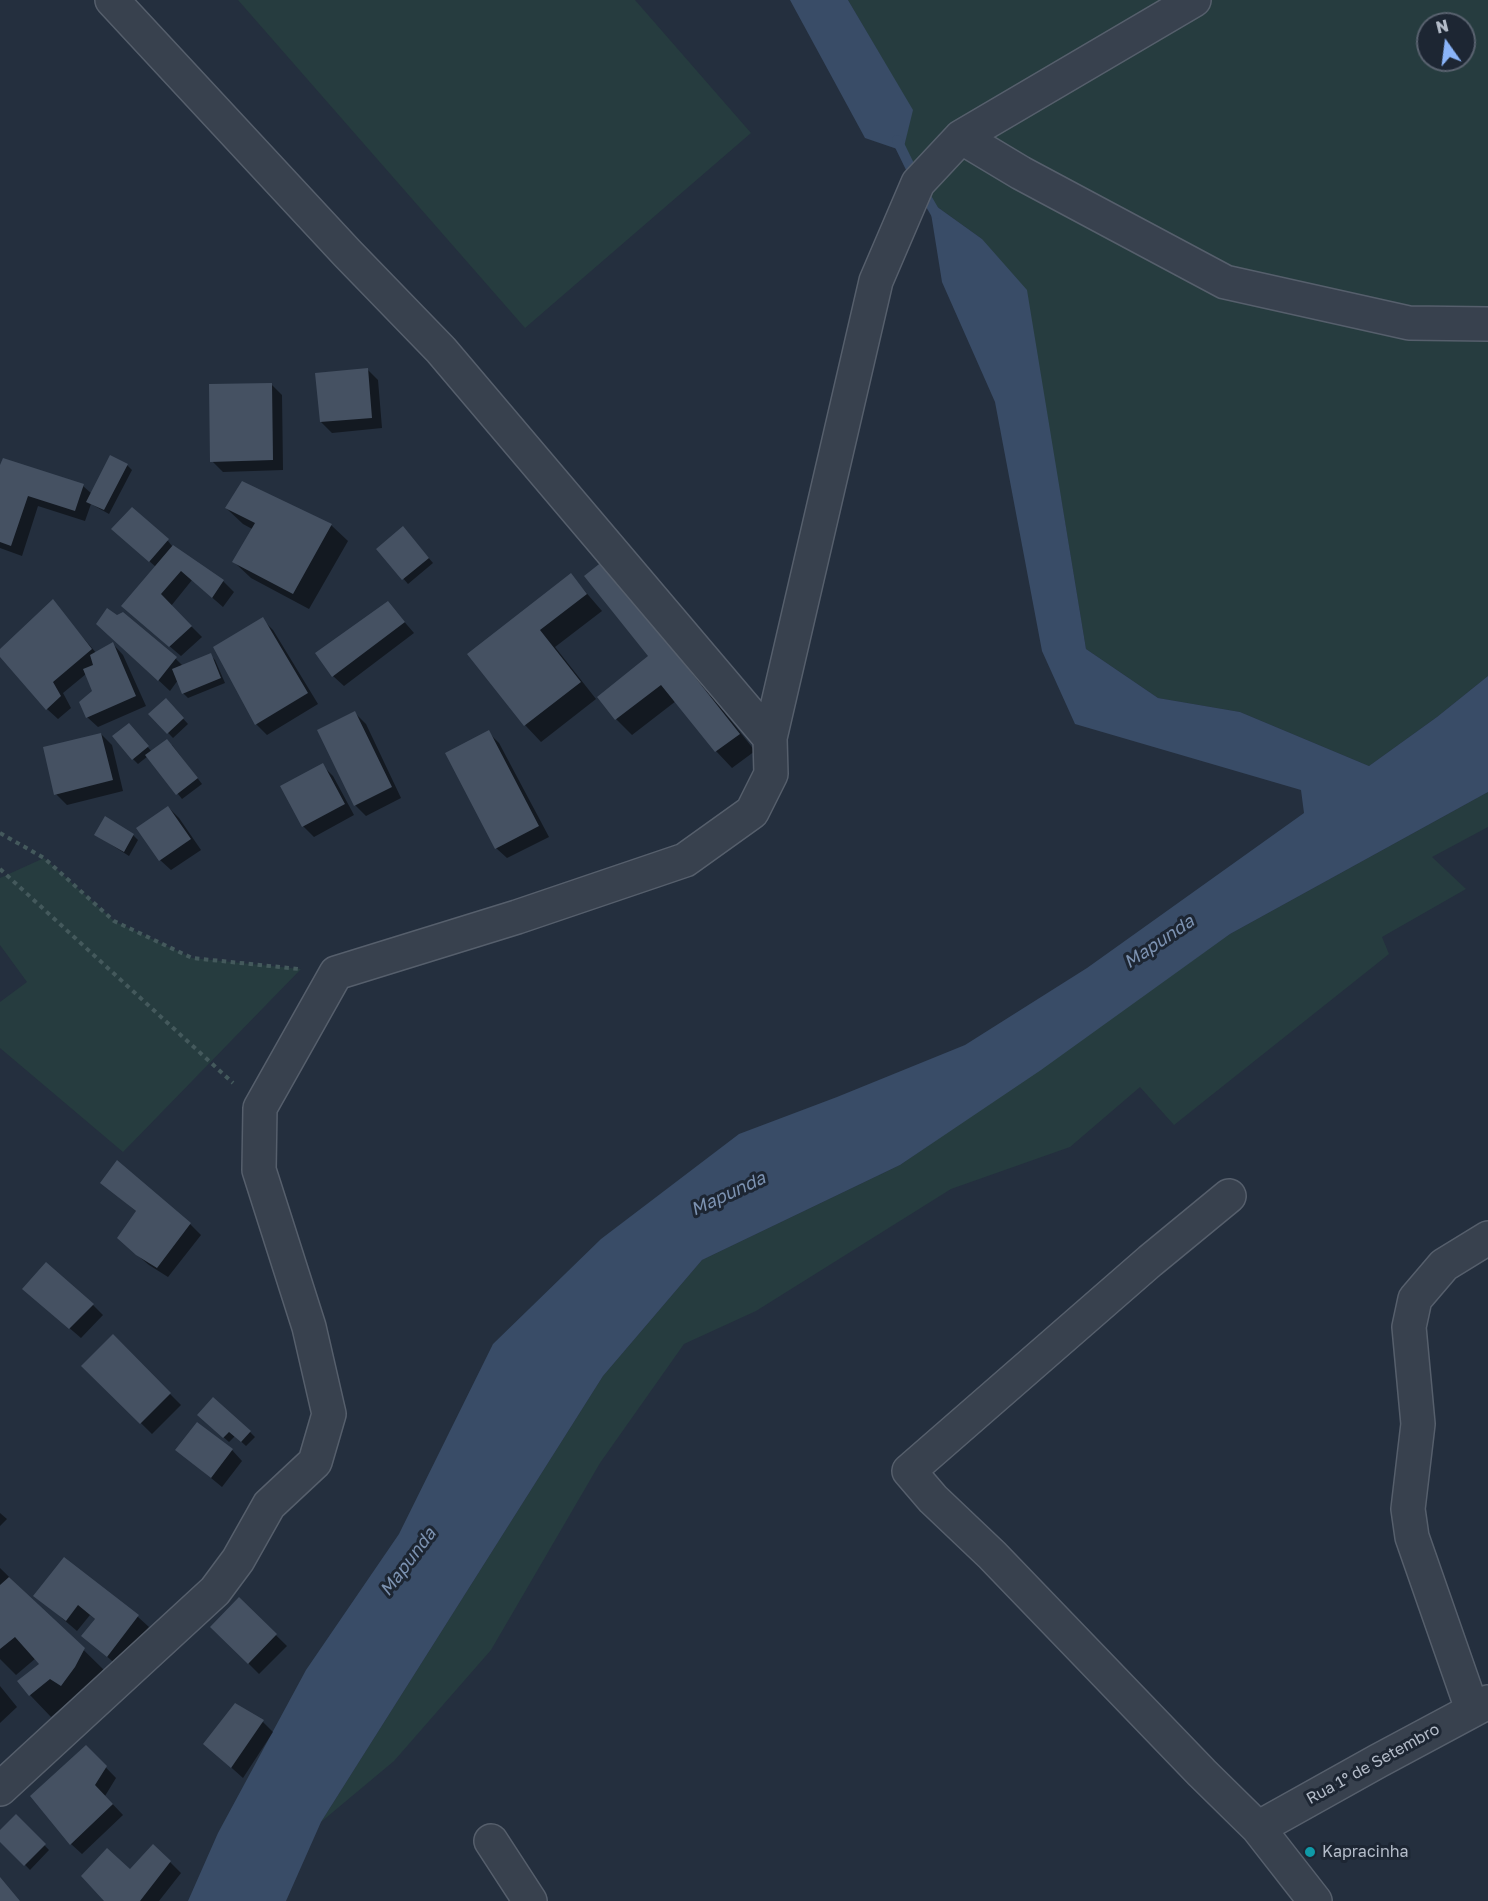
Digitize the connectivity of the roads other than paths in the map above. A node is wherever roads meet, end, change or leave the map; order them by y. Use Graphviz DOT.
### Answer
graph roads {
  1 [pos="112,0"];
  2 [pos="1194,0"];
  3 [pos="961,137"];
  4 [pos="1488,324"];
  5 [pos="770,738"];
  6 [pos="1229,1196"];
  7 [pos="1488,1238"];
  8 [pos="1480,1706"];
  9 [pos="0,1789"];
  10 [pos="1258,1828"];
  11 [pos="491,1841"];
  12 [pos="530,1901"];
  13 [pos="1315,1901"];
  1 -- 5 [label="street"];
  2 -- 3 [label="street"];
  3 -- 4 [label="street"];
  3 -- 5 [label="street"];
  5 -- 9 [label="street"];
  6 -- 10 [label="street"];
  7 -- 8 [label="street"];
  8 -- 10 [label="street, Rua 1º de Setembro"];
  10 -- 13 [label="street"];
  11 -- 12 [label="street"];
}
